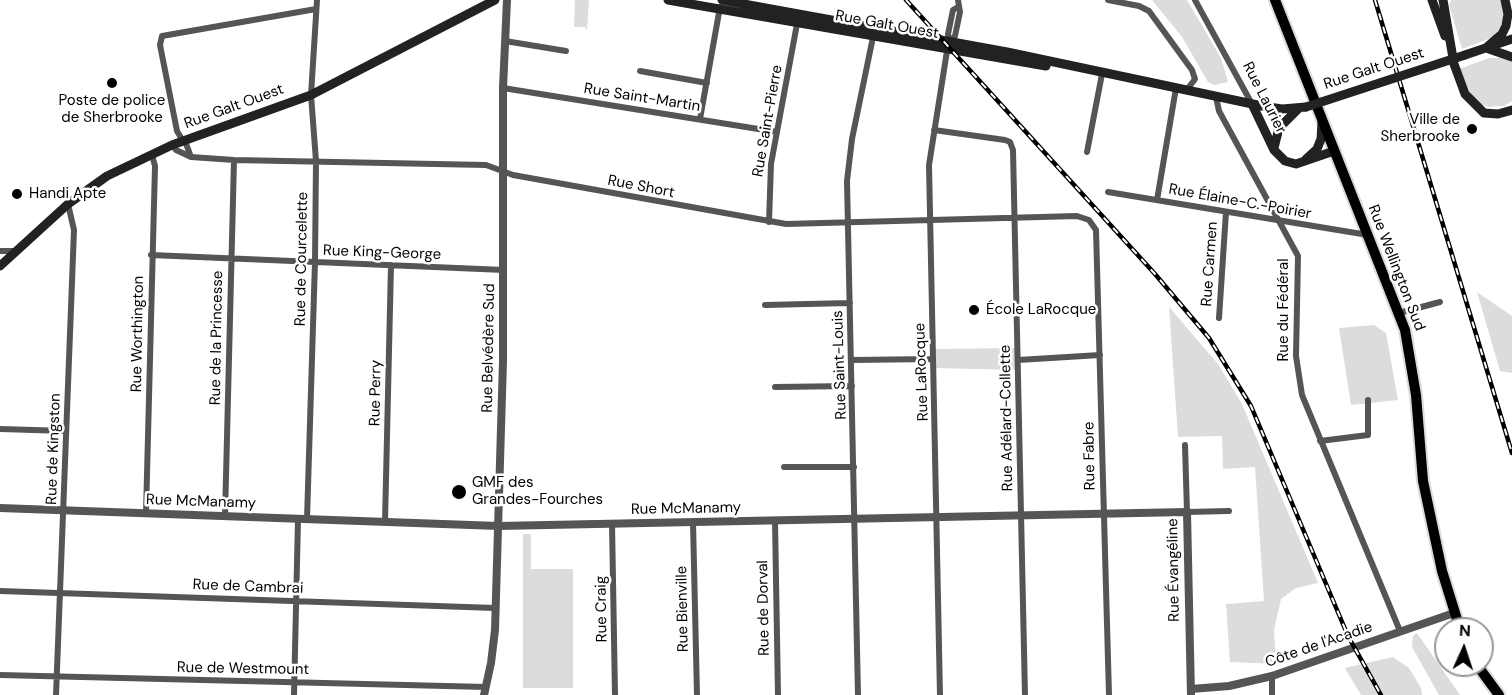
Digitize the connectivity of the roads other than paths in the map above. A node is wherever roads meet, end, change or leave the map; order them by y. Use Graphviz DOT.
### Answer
graph roads {
  1 [pos="317,0"];
  2 [pos="495,0"];
  3 [pos="507,0"];
  4 [pos="668,0"];
  5 [pos="1108,0"];
  6 [pos="1194,0"];
  7 [pos="1275,0"];
  8 [pos="1432,0"];
  9 [pos="1443,0"];
  10 [pos="1505,0"];
  11 [pos="721,3"];
  12 [pos="958,3"];
  13 [pos="316,9"];
  14 [pos="798,24"];
  15 [pos="873,37"];
  16 [pos="1512,39"];
  17 [pos="505,41"];
  18 [pos="949,46"];
  19 [pos="1486,48"];
  20 [pos="566,51"];
  21 [pos="1512,57"];
  22 [pos="1454,64"];
  23 [pos="640,71"];
  24 [pos="1102,74"];
  25 [pos="707,83"];
  26 [pos="503,88"];
  27 [pos="1181,89"];
  28 [pos="311,95"];
  29 [pos="1216,97"];
  30 [pos="1252,104"];
  31 [pos="1302,108"];
  32 [pos="1512,110"];
  33 [pos="700,119"];
  34 [pos="1322,121"];
  35 [pos="934,130"];
  36 [pos="777,132"];
  37 [pos="184,141"];
  38 [pos="172,145"];
  39 [pos="1274,150"];
  40 [pos="1334,151"];
  41 [pos="1087,152"];
  42 [pos="152,155"];
  43 [pos="191,157"];
  44 [pos="234,160"];
  45 [pos="316,161"];
  46 [pos="1302,163"];
  47 [pos="503,170"];
  48 [pos="1108,192"];
  49 [pos="1157,200"];
  50 [pos="68,204"];
  51 [pos="1226,212"];
  52 [pos="1015,218"];
  53 [pos="1089,220"];
  54 [pos="931,221"];
  55 [pos="1278,221"];
  56 [pos="769,222"];
  57 [pos="847,224"];
  58 [pos="1368,235"];
  59 [pos="0,251"];
  60 [pos="15,252"];
  61 [pos="152,255"];
  62 [pos="231,258"];
  63 [pos="315,262"];
  64 [pos="391,265"];
  65 [pos="0,266"];
  66 [pos="504,270"];
  67 [pos="1440,302"];
  68 [pos="850,303"];
  69 [pos="765,305"];
  70 [pos="1399,313"];
  71 [pos="1219,318"];
  72 [pos="1100,355"];
  73 [pos="933,359"];
  74 [pos="852,360"];
  75 [pos="1018,360"];
  76 [pos="852,386"];
  77 [pos="775,387"];
  78 [pos="1368,400"];
  79 [pos="0,429"];
  80 [pos="66,430"];
  81 [pos="1320,441"];
  82 [pos="1185,445"];
  83 [pos="784,467"];
  84 [pos="854,467"];
  85 [pos="0,508"];
  86 [pos="64,511"];
  87 [pos="1229,511"];
  88 [pos="1186,512"];
  89 [pos="146,513"];
  90 [pos="1104,513"];
  91 [pos="1020,515"];
  92 [pos="225,516"];
  93 [pos="938,517"];
  94 [pos="303,519"];
  95 [pos="855,519"];
  96 [pos="775,520"];
  97 [pos="385,522"];
  98 [pos="693,522"];
  99 [pos="612,524"];
  100 [pos="498,526"];
  101 [pos="0,591"];
  102 [pos="60,593"];
  103 [pos="296,601"];
  104 [pos="495,608"];
  105 [pos="1454,613"];
  106 [pos="1456,617"];
  107 [pos="1400,631"];
  108 [pos="0,675"];
  109 [pos="57,676"];
  110 [pos="1272,676"];
  111 [pos="1486,677"];
  112 [pos="294,682"];
  113 [pos="485,691"];
  114 [pos="1191,692"];
  115 [pos="56,695"];
  116 [pos="294,695"];
  117 [pos="615,695"];
  118 [pos="697,695"];
  119 [pos="778,695"];
  120 [pos="858,695"];
  121 [pos="940,695"];
  122 [pos="1025,695"];
  123 [pos="1108,695"];
  124 [pos="1272,695"];
  125 [pos="1499,695"];
  1 -- 13 [label="street, Rue de Courcelette"];
  2 -- 28 [label="main road, Rue Galt Ouest"];
  3 -- 17 [label="street, Rue Belvédère Sud"];
  4 -- 11 [label="main road, Rue Galt Ouest"];
  5 -- 27 [label="street"];
  6 -- 30 [label="street, Rue Laurier"];
  7 -- 34 [label="main road, Rue Wellington Sud"];
  8 -- 22 [label="main road"];
  9 -- 22 [label="main road"];
  10 -- 19 [label="main road"];
  11 -- 14 [label="main road, Rue Galt Ouest"];
  11 -- 18 [label="main road, Rue Galt Ouest"];
  11 -- 25 [label="street"];
  12 -- 18 [label="street, Rue LaRocque"];
  13 -- 28 [label="street, Rue de Courcelette"];
  13 -- 37 [label="street"];
  14 -- 15 [label="main road, Rue Galt Ouest"];
  14 -- 36 [label="street, Rue Saint-Pierre"];
  15 -- 18 [label="main road, Rue Galt Ouest"];
  15 -- 57 [label="street, Rue Saint-Louis"];
  16 -- 19 [label="main road, Rue Galt Ouest"];
  17 -- 20 [label="street"];
  17 -- 26 [label="street, Rue Belvédère Sud"];
  18 -- 24 [label="main road, Rue Galt Ouest"];
  18 -- 35 [label="street, Rue LaRocque"];
  19 -- 21 [label="main road"];
  19 -- 31 [label="main road, Rue Galt Ouest, bridge"];
  22 -- 32 [label="main road"];
  23 -- 25 [label="street"];
  24 -- 27 [label="main road, Rue Galt Ouest"];
  24 -- 41 [label="street"];
  25 -- 33 [label="street"];
  26 -- 33 [label="street, Rue Saint-Martin"];
  26 -- 47 [label="street, Rue Belvédère Sud"];
  27 -- 29 [label="main road, Rue Galt Ouest"];
  27 -- 49 [label="street"];
  28 -- 37 [label="main road, Rue Galt Ouest"];
  28 -- 45 [label="street, Rue de Courcelette"];
  29 -- 30 [label="main road, Rue Galt Ouest"];
  29 -- 55 [label="street, Rue du Fédéral"];
  30 -- 31 [label="main road, Rue Galt Ouest"];
  30 -- 39 [label="main road, Rue Laurier"];
  31 -- 39 [label="main road"];
  33 -- 36 [label="street, Rue Saint-Martin"];
  34 -- 40 [label="main road, Rue Wellington Sud"];
  34 -- 46 [label="main road"];
  35 -- 52 [label="street, Rue Adélard-Collette"];
  35 -- 54 [label="street, Rue LaRocque"];
  36 -- 56 [label="street, Rue Saint-Pierre"];
  37 -- 38 [label="main road, Rue Galt Ouest"];
  37 -- 43 [label="street"];
  38 -- 42 [label="main road, Rue Galt Ouest"];
  38 -- 43 [label="street, Rue Short"];
  39 -- 46 [label="main road, Rue Laurier"];
  40 -- 46 [label="main road"];
  40 -- 58 [label="main road, Rue Wellington Sud"];
  42 -- 50 [label="main road, Rue Galt Ouest"];
  42 -- 61 [label="street, Rue Worthington"];
  43 -- 44 [label="street, Rue Short"];
  44 -- 45 [label="street, Rue Short"];
  44 -- 62 [label="street, Rue de la Princesse"];
  45 -- 47 [label="street, Rue Short"];
  45 -- 63 [label="street, Rue de Courcelette"];
  47 -- 56 [label="street, Rue Short"];
  47 -- 66 [label="street, Rue Belvédère Sud"];
  48 -- 49 [label="street, Rue Élaine-C.-Poirier"];
  49 -- 51 [label="street, Rue Élaine-C.-Poirier"];
  50 -- 60 [label="main road, Rue Galt Ouest"];
  50 -- 80 [label="street, Rue de Kingston"];
  51 -- 55 [label="street, Rue Élaine-C.-Poirier"];
  51 -- 71 [label="street, Rue Carmen"];
  52 -- 53 [label="street, Rue Short"];
  52 -- 54 [label="street, Rue Short"];
  52 -- 75 [label="street, Rue Adélard-Collette"];
  53 -- 72 [label="street, Rue Fabre"];
  54 -- 57 [label="street, Rue Short"];
  54 -- 73 [label="street, Rue LaRocque"];
  55 -- 58 [label="street, Rue Élaine-C.-Poirier"];
  55 -- 81 [label="street, Rue du Fédéral"];
  56 -- 57 [label="street, Rue Short"];
  57 -- 68 [label="street, Rue Saint-Louis"];
  58 -- 70 [label="main road, Rue Wellington Sud"];
  59 -- 60 [label="street"];
  60 -- 65 [label="main road, Rue Galt Ouest"];
  61 -- 62 [label="street, Rue King-George"];
  61 -- 89 [label="street, Rue Worthington"];
  62 -- 63 [label="street, Rue King-George"];
  62 -- 92 [label="street, Rue de la Princesse"];
  63 -- 64 [label="street, Rue King-George"];
  63 -- 94 [label="street, Rue de Courcelette"];
  64 -- 66 [label="street, Rue King-George"];
  64 -- 97 [label="street, Rue Perry"];
  66 -- 100 [label="street, Rue Belvédère Sud"];
  67 -- 70 [label="street"];
  68 -- 69 [label="street"];
  68 -- 74 [label="street, Rue Saint-Louis"];
  70 -- 105 [label="main road, Rue Wellington Sud"];
  72 -- 75 [label="street"];
  72 -- 90 [label="street, Rue Fabre"];
  73 -- 74 [label="street"];
  73 -- 93 [label="street, Rue LaRocque"];
  74 -- 76 [label="street, Rue Saint-Louis"];
  75 -- 91 [label="street, Rue Adélard-Collette"];
  76 -- 77 [label="street"];
  76 -- 84 [label="street, Rue Saint-Louis"];
  78 -- 81 [label="street"];
  79 -- 80 [label="street"];
  80 -- 86 [label="street, Rue de Kingston"];
  81 -- 107 [label="street, Rue du Fédéral"];
  82 -- 88 [label="street, Rue Évangéline"];
  83 -- 84 [label="street"];
  84 -- 95 [label="street, Rue Saint-Louis"];
  85 -- 86 [label="street, Rue McManamy"];
  86 -- 89 [label="street, Rue McManamy"];
  86 -- 102 [label="street, Rue de Kingston"];
  87 -- 88 [label="street, Rue McManamy"];
  88 -- 90 [label="street, Rue McManamy"];
  88 -- 114 [label="street, Rue Évangéline"];
  89 -- 92 [label="street, Rue McManamy"];
  90 -- 91 [label="street, Rue McManamy"];
  90 -- 123 [label="street, Rue Fabre"];
  91 -- 93 [label="street, Rue McManamy"];
  91 -- 122 [label="street, Rue Adélard-Collette"];
  92 -- 94 [label="street, Rue McManamy"];
  93 -- 95 [label="street, Rue McManamy"];
  93 -- 121 [label="street, Rue LaRocque"];
  94 -- 97 [label="street, Rue McManamy"];
  94 -- 103 [label="street, Rue de Courcelette"];
  95 -- 96 [label="street, Rue McManamy"];
  95 -- 120 [label="street, Rue Saint-Louis"];
  96 -- 98 [label="street, Rue McManamy"];
  96 -- 119 [label="street, Rue de Dorval"];
  97 -- 100 [label="street, Rue McManamy"];
  98 -- 99 [label="street, Rue McManamy"];
  98 -- 118 [label="street, Rue Bienville"];
  99 -- 100 [label="street, Rue McManamy"];
  99 -- 117 [label="street, Rue Craig"];
  100 -- 104 [label="street, Rue Belvédère Sud"];
  101 -- 102 [label="street, Rue de Cambrai"];
  102 -- 103 [label="street, Rue de Cambrai"];
  102 -- 109 [label="street, Rue de Kingston"];
  103 -- 104 [label="street, Rue de Cambrai"];
  103 -- 112 [label="street, Rue de Courcelette"];
  104 -- 113 [label="street, Rue Belvédère Sud"];
  105 -- 106 [label="main road, Rue Wellington Sud"];
  105 -- 107 [label="street, Côte de l'Acadie"];
  107 -- 110 [label="street, Côte de l'Acadie"];
  108 -- 109 [label="street, Rue de Westmount"];
  109 -- 112 [label="street, Rue de Westmount"];
  109 -- 115 [label="street, Rue de Kingston"];
  110 -- 114 [label="street, Côte de l'Acadie"];
  110 -- 124 [label="street"];
  111 -- 125 [label="main road"];
  112 -- 113 [label="street, Rue de Westmount"];
  112 -- 116 [label="street, Rue de Courcelette"];
}
